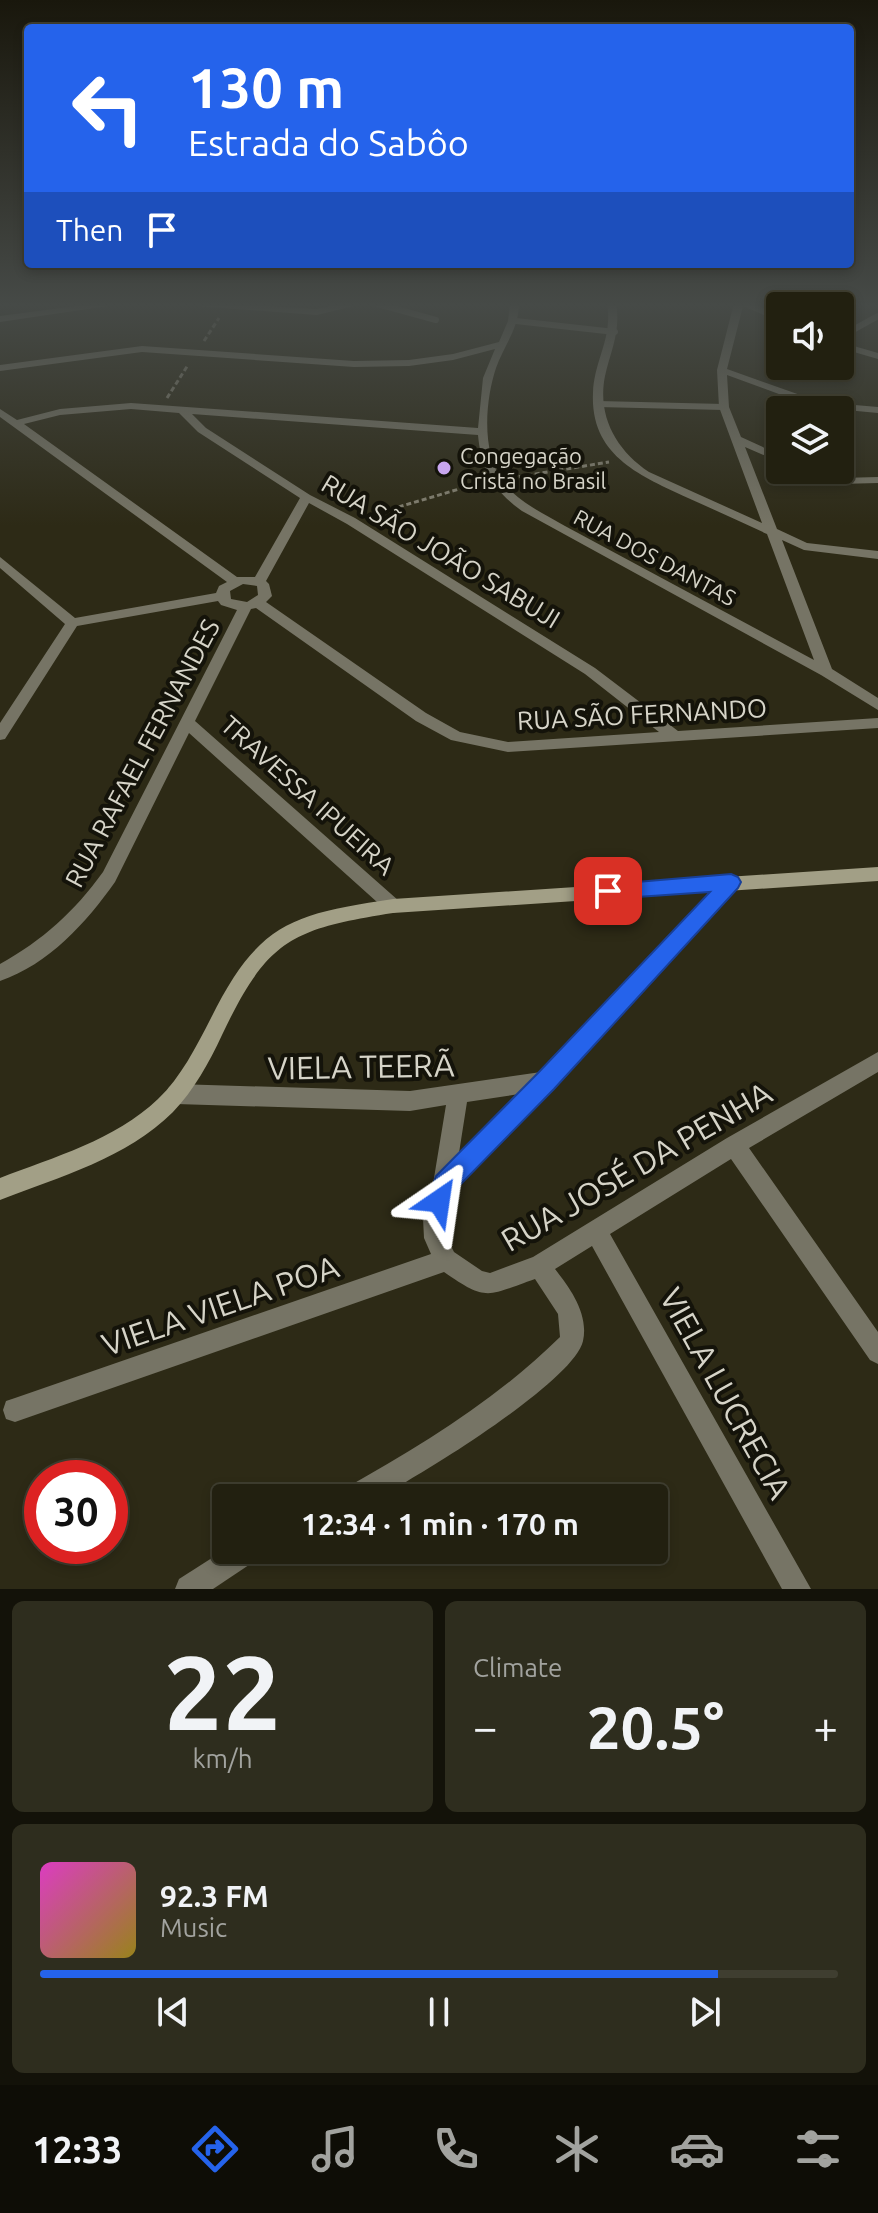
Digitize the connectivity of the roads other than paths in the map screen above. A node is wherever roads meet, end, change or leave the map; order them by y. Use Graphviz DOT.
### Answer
graph roads {
  1 [pos="489,377"];
  2 [pos="600,377"];
  3 [pos="722,377"];
  4 [pos="742,377"];
  5 [pos="598,404"];
  6 [pos="724,407"];
  7 [pos="181,409"];
  8 [pos="878,410"];
  9 [pos="0,412"];
  10 [pos="17,423"];
  11 [pos="483,432"];
  12 [pos="735,438"];
  13 [pos="766,452"];
  14 [pos="878,480"];
  15 [pos="854,481"];
  16 [pos="306,497"];
  17 [pos="771,532"];
  18 [pos="878,555"];
  19 [pos="0,561"];
  20 [pos="235,582"];
  21 [pos="259,582"];
  22 [pos="222,596"];
  23 [pos="252,605"];
  24 [pos="72,623"];
  25 [pos="826,672"];
  26 [pos="878,705"];
  27 [pos="188,723"];
  28 [pos="878,723"];
  29 [pos="0,735"];
  30 [pos="675,737"];
  31 [pos="878,874"];
  32 [pos="731,882"];
  33 [pos="393,906"];
  34 [pos="0,973"];
  35 [pos="878,1061"];
  36 [pos="546,1081"];
  37 [pos="176,1094"];
  38 [pos="458,1096"];
  39 [pos="734,1145"];
  40 [pos="444,1184"];
  41 [pos="0,1189"];
  42 [pos="596,1231"];
  43 [pos="446,1260"];
  44 [pos="539,1266"];
  45 [pos="878,1352"];
  46 [pos="15,1410"];
  47 [pos="377,1484"];
  48 [pos="227,1564"];
  49 [pos="189,1589"];
  50 [pos="797,1589"];
  1 -- 11 [label="street"];
  2 -- 5 [label="street"];
  3 -- 6 [label="street"];
  4 -- 8 [label="street"];
  5 -- 6 [label="lane"];
  5 -- 17 [label="street"];
  6 -- 12 [label="street"];
  7 -- 10 [label="street"];
  7 -- 11 [label="street"];
  7 -- 16 [label="street, RUA SÃO JOÃO SABUJI"];
  9 -- 10 [label="street"];
  10 -- 20 [label="street"];
  11 -- 25 [label="street, RUA DOS DANTAS"];
  12 -- 13 [label="street"];
  12 -- 17 [label="street"];
  14 -- 15 [label="street"];
  16 -- 21 [label="street"];
  16 -- 30 [label="street, RUA SÃO JOÃO SABUJI"];
  17 -- 18 [label="street"];
  17 -- 25 [label="street"];
  19 -- 24 [label="street"];
  20 -- 21 [label="street"];
  20 -- 22 [label="street"];
  21 -- 23 [label="street"];
  22 -- 23 [label="street, RUA SÃO FERNANDO"];
  22 -- 24 [label="street"];
  23 -- 27 [label="street, RUA RAFAEL FERNANDES"];
  23 -- 30 [label="street, RUA SÃO FERNANDO"];
  24 -- 29 [label="street"];
  25 -- 26 [label="street, RUA DOS DANTAS"];
  27 -- 33 [label="street, TRAVESSA IPUEIRA"];
  27 -- 34 [label="street, RUA RAFAEL FERNANDES"];
  28 -- 30 [label="street, RUA SÃO FERNANDO"];
  31 -- 32 [label="street"];
  32 -- 33 [label="street"];
  32 -- 36 [label="street"];
  33 -- 37 [label="street"];
  35 -- 39 [label="street, RUA JOSÉ DA PENHA"];
  36 -- 38 [label="street, VIELA TEERÃ"];
  36 -- 40 [label="street"];
  37 -- 38 [label="street, VIELA TEERÃ"];
  37 -- 41 [label="street"];
  38 -- 40 [label="street"];
  39 -- 42 [label="street, RUA JOSÉ DA PENHA"];
  39 -- 45 [label="street"];
  40 -- 43 [label="street"];
  42 -- 44 [label="street, RUA JOSÉ DA PENHA"];
  42 -- 50 [label="street, VIELA LUCRECIA"];
  43 -- 44 [label="street, RUA JOSÉ DA PENHA"];
  43 -- 46 [label="street, VIELA VIELA POA"];
  44 -- 47 [label="street"];
  48 -- 49 [label="street"];
}
